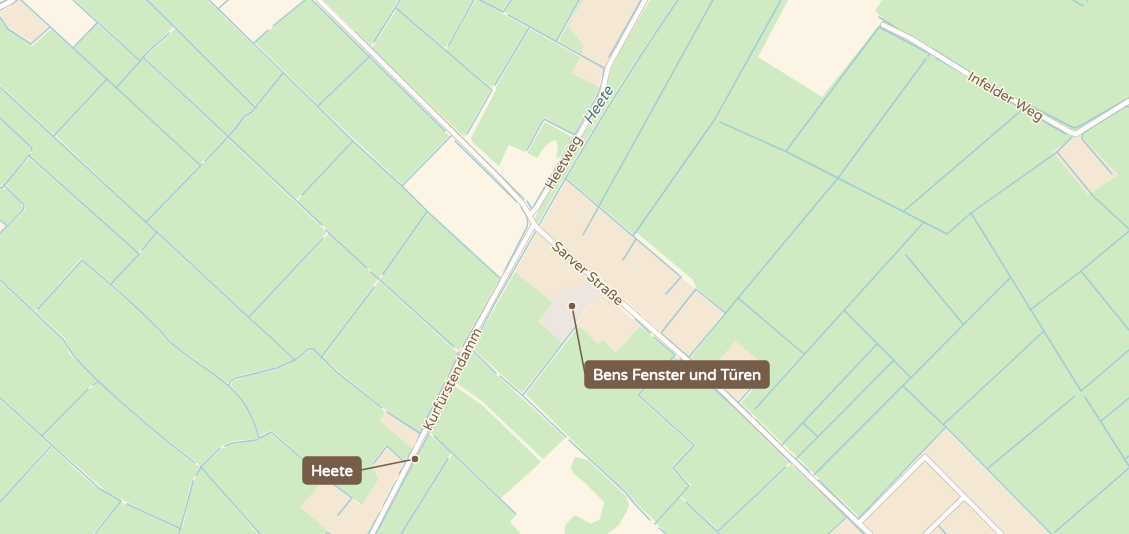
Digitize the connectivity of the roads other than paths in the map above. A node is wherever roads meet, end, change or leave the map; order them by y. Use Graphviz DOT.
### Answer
graph roads {
  1 [pos="13,0"];
  2 [pos="319,0"];
  3 [pos="645,0"];
  4 [pos="0,7"];
  5 [pos="883,25"];
  6 [pos="1129,101"];
  7 [pos="530,215"];
  8 [pos="534,224"];
  9 [pos="964,497"];
  10 [pos="859,522"];
  11 [pos="372,534"];
  12 [pos="870,534"];
  13 [pos="926,534"];
  14 [pos="1000,534"];
  1 -- 4 [label="street"];
  2 -- 7 [label="street, Sarver Straße"];
  3 -- 7 [label="street, Heetweg"];
  5 -- 6 [label="street, Infelder Weg"];
  7 -- 8 [label="street, Sarver Straße"];
  8 -- 10 [label="street, Sarver Straße"];
  8 -- 11 [label="street, Kurfürstendamm"];
  9 -- 10 [label="street"];
  9 -- 13 [label="street"];
  9 -- 14 [label="street"];
  10 -- 12 [label="street, Sarver Straße"];
}
